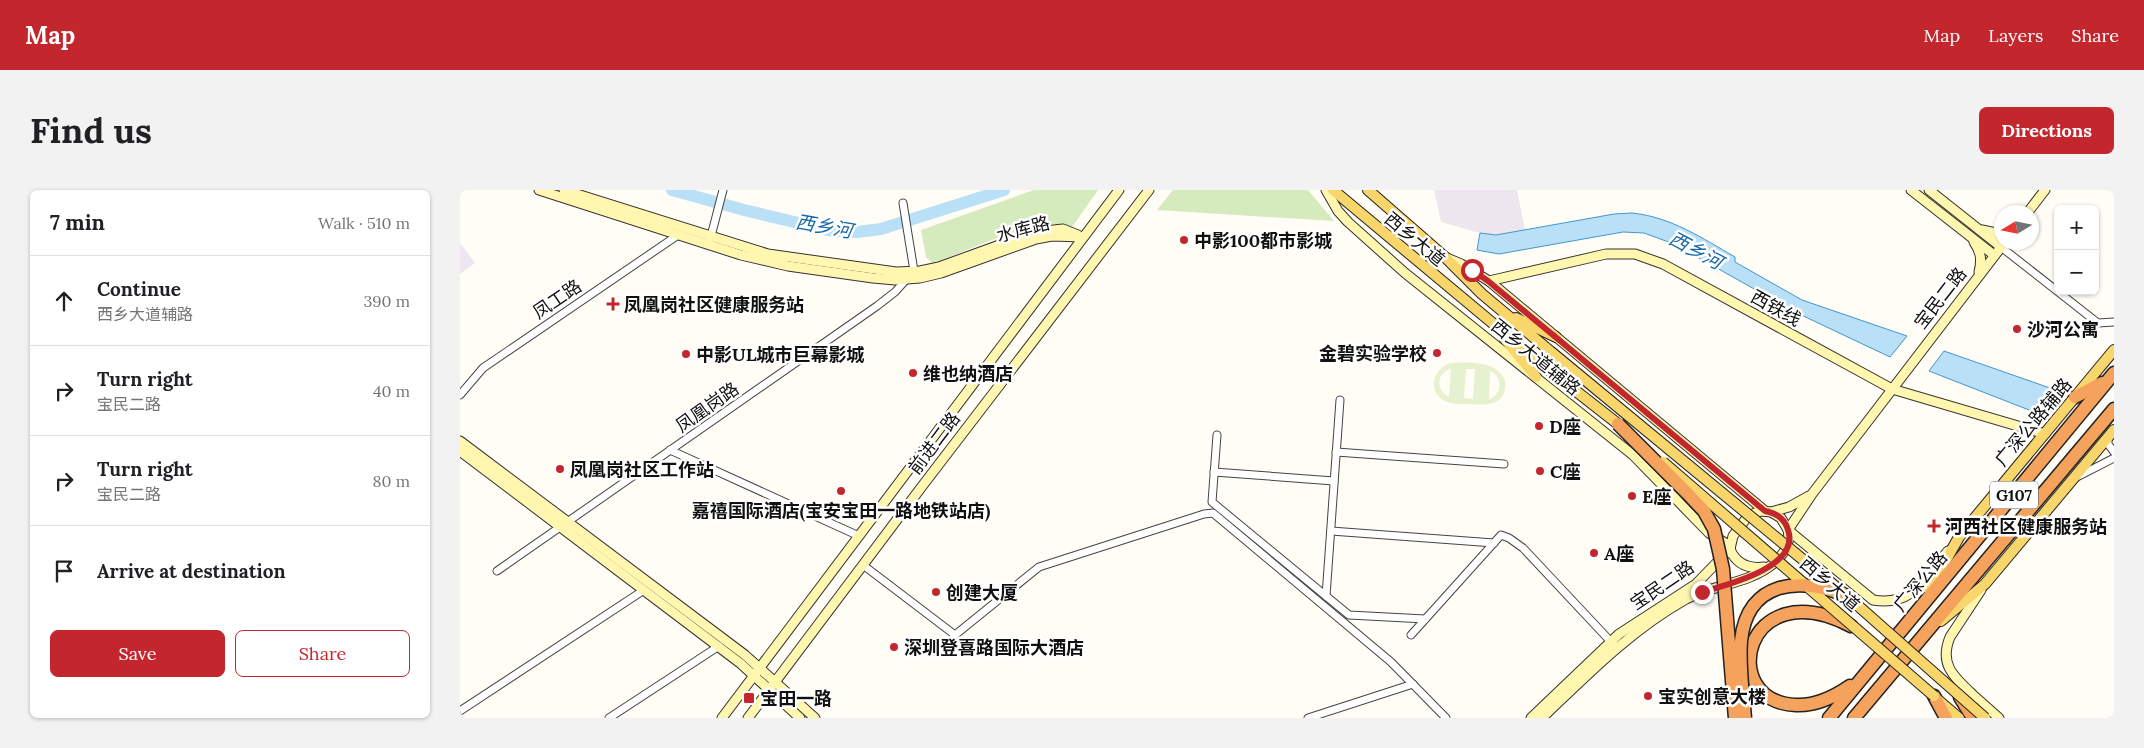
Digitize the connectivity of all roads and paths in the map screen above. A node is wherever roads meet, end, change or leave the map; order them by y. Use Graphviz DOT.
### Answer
graph roads {
  1 [pos="539,190"];
  2 [pos="564,190"];
  3 [pos="723,190"];
  4 [pos="1119,190"];
  5 [pos="1148,190"];
  6 [pos="1326,190"];
  7 [pos="1333,190"];
  8 [pos="1368,190"];
  9 [pos="1911,190"];
  10 [pos="1929,190"];
  11 [pos="2045,190"];
  12 [pos="903,203"];
  13 [pos="2033,205"];
  14 [pos="1977,228"];
  15 [pos="1994,232"];
  16 [pos="678,235"];
  17 [pos="1969,236"];
  18 [pos="1083,237"];
  19 [pos="1994,239"];
  20 [pos="710,241"];
  21 [pos="1998,250"];
  22 [pos="2009,250"];
  23 [pos="1994,255"];
  24 [pos="1446,258"];
  25 [pos="914,271"];
  26 [pos="907,279"];
  27 [pos="1488,281"];
  28 [pos="1974,281"];
  29 [pos="1501,310"];
  30 [pos="1490,321"];
  31 [pos="2114,322"];
  32 [pos="1556,337"];
  33 [pos="2114,350"];
  34 [pos="2111,376"];
  35 [pos="1536,377"];
  36 [pos="1892,389"];
  37 [pos="460,395"];
  38 [pos="2075,398"];
  39 [pos="1340,400"];
  40 [pos="2114,409"];
  41 [pos="1618,424"];
  42 [pos="1217,434"];
  43 [pos="2045,434"];
  44 [pos="2111,434"];
  45 [pos="460,440"];
  46 [pos="670,450"];
  47 [pos="460,451"];
  48 [pos="1336,452"];
  49 [pos="2114,452"];
  50 [pos="2114,458"];
  51 [pos="1504,464"];
  52 [pos="1214,472"];
  53 [pos="2073,479"];
  54 [pos="1334,481"];
  55 [pos="1812,494"];
  56 [pos="1768,511"];
  57 [pos="564,524"];
  58 [pos="1788,530"];
  59 [pos="1330,531"];
  60 [pos="1709,533"];
  61 [pos="858,536"];
  62 [pos="1959,537"];
  63 [pos="1494,543"];
  64 [pos="1730,548"];
  65 [pos="863,565"];
  66 [pos="1770,565"];
  67 [pos="1715,566"];
  68 [pos="497,571"];
  69 [pos="1985,584"];
  70 [pos="644,590"];
  71 [pos="1326,596"];
  72 [pos="1847,596"];
  73 [pos="1914,617"];
  74 [pos="1425,619"];
  75 [pos="1858,630"];
  76 [pos="1929,631"];
  77 [pos="1411,635"];
  78 [pos="1613,645"];
  79 [pos="719,646"];
  80 [pos="757,671"];
  81 [pos="1865,672"];
  82 [pos="1413,684"];
  83 [pos="772,686"];
  84 [pos="1880,686"];
  85 [pos="1956,692"];
  86 [pos="1934,696"];
  87 [pos="460,711"];
  88 [pos="609,718"];
  89 [pos="722,718"];
  90 [pos="748,718"];
  91 [pos="800,718"];
  92 [pos="815,718"];
  93 [pos="1308,718"];
  94 [pos="1446,718"];
  95 [pos="1531,718"];
  96 [pos="1542,718"];
  97 [pos="1735,718"];
  98 [pos="1745,718"];
  99 [pos="1829,718"];
  100 [pos="1854,718"];
  101 [pos="1865,718"];
  102 [pos="1946,718"];
  103 [pos="1959,718"];
  104 [pos="1973,718"];
  105 [pos="1985,718"];
  106 [pos="1999,718"];
  1 -- 16 [label="main road, 水库路"];
  2 -- 20 [label="main road, 水库路"];
  3 -- 20 [label="street"];
  4 -- 18 [label="main road, 前进二路"];
  5 -- 65 [label="main road, 前进二路"];
  6 -- 35 [label="main road, 西乡大道辅路"];
  7 -- 30 [label="main road, 西乡大道"];
  8 -- 24 [label="main road, 西乡大道"];
  9 -- 17 [label="main road"];
  10 -- 14 [label="main road"];
  11 -- 13 [label="main road"];
  12 -- 25 [label="street"];
  14 -- 15 [label="main road"];
  14 -- 19 [label="main road"];
  16 -- 20 [label="main road, 水库路"];
  16 -- 37 [label="street, 凤工路"];
  17 -- 23 [label="main road"];
  17 -- 28 [label="main road"];
  18 -- 25 [label="main road, 水库路"];
  18 -- 26 [label="main road, 水库路"];
  18 -- 61 [label="main road, 前进二路"];
  20 -- 25 [label="main road, 水库路"];
  20 -- 26 [label="main road, 水库路"];
  21 -- 23 [label="main road, 宝民二路"];
  22 -- 31 [label="street"];
  23 -- 28 [label="main road, 宝民二路"];
  24 -- 27 [label="main road, 西乡大道辅路"];
  24 -- 29 [label="main road, 西乡大道"];
  25 -- 26 [label="street, 凤凰岗路"];
  26 -- 46 [label="street, 凤凰岗路"];
  27 -- 32 [label="main road, 西乡大道辅路"];
  27 -- 36 [label="main road, 西铁线"];
  28 -- 36 [label="main road, 宝民二路"];
  29 -- 32 [label="main road"];
  29 -- 72 [label="main road, 西乡大道, bridge"];
  30 -- 35 [label="main road"];
  30 -- 41 [label="main road, 西乡大道"];
  32 -- 56 [label="main road, 西乡大道辅路"];
  33 -- 38 [label="main road, 广深公路辅路"];
  34 -- 38 [label="highway"];
  34 -- 73 [label="highway, 广深公路 / G107"];
  35 -- 60 [label="main road, 西乡大道辅路"];
  36 -- 43 [label="main road, 西铁线"];
  36 -- 55 [label="main road, 宝民二路"];
  38 -- 43 [label="main road, 广深公路辅路"];
  39 -- 48 [label="street"];
  40 -- 76 [label="highway, G107"];
  41 -- 75 [label="main road, 西乡大道, bridge"];
  41 -- 97 [label="highway, bridge"];
  42 -- 52 [label="street"];
  43 -- 62 [label="main road, 广深公路辅路"];
  44 -- 49 [label="street"];
  44 -- 53 [label="main road"];
  45 -- 57 [label="main road"];
  46 -- 57 [label="street, 凤凰岗路"];
  46 -- 61 [label="street"];
  47 -- 57 [label="main road"];
  48 -- 51 [label="street"];
  48 -- 54 [label="street"];
  50 -- 53 [label="street"];
  52 -- 54 [label="street"];
  52 -- 71 [label="street"];
  53 -- 69 [label="main road"];
  54 -- 59 [label="street"];
  55 -- 56 [label="main road, 宝民二路"];
  55 -- 58 [label="main road, 宝民二路"];
  56 -- 58 [label="main road, 西乡大道辅路"];
  56 -- 64 [label="main road, 宝民二路"];
  57 -- 68 [label="street, 凤凰岗路"];
  57 -- 70 [label="main road"];
  57 -- 80 [label="main road"];
  58 -- 62 [label="main road, 西乡大道辅路"];
  58 -- 66 [label="main road, 宝民二路"];
  59 -- 63 [label="street"];
  59 -- 71 [label="street"];
  60 -- 64 [label="main road, 西乡大道辅路"];
  60 -- 67 [label="main road"];
  61 -- 80 [label="main road, 前进二路"];
  62 -- 73 [label="main road, 广深公路辅路"];
  63 -- 74 [label="street"];
  63 -- 78 [label="street"];
  64 -- 66 [label="main road, 西乡大道辅路"];
  64 -- 67 [label="main road, 宝民二路"];
  65 -- 82 [label="street"];
  65 -- 83 [label="main road, 前进二路"];
  66 -- 78 [label="main road, 宝民二路"];
  67 -- 78 [label="main road, 宝民二路"];
  69 -- 76 [label="main road"];
  69 -- 106 [label="main road"];
  70 -- 79 [label="main road"];
  70 -- 87 [label="street"];
  71 -- 74 [label="street"];
  72 -- 85 [label="main road, 西乡大道, bridge"];
  72 -- 98 [label="highway, bridge"];
  73 -- 81 [label="highway, 广深公路 / G107"];
  74 -- 77 [label="street"];
  75 -- 81 [label="highway, bridge"];
  75 -- 86 [label="main road, 西乡大道, bridge"];
  76 -- 84 [label="highway, G107"];
  78 -- 95 [label="main road, 宝民二路"];
  78 -- 96 [label="main road, 宝民二路"];
  79 -- 80 [label="main road"];
  79 -- 88 [label="street"];
  80 -- 83 [label="main road"];
  80 -- 89 [label="main road, 前进二路"];
  81 -- 99 [label="highway, 广深公路 / G107"];
  82 -- 93 [label="street"];
  82 -- 94 [label="street"];
  83 -- 90 [label="main road, 前进二路"];
  83 -- 91 [label="main road"];
  83 -- 92 [label="main road"];
  84 -- 100 [label="highway, G107"];
  84 -- 101 [label="highway"];
  85 -- 104 [label="highway, bridge"];
  85 -- 105 [label="main road, 西乡大道, bridge"];
  86 -- 102 [label="highway"];
  86 -- 103 [label="main road, 西乡大道"];
}
